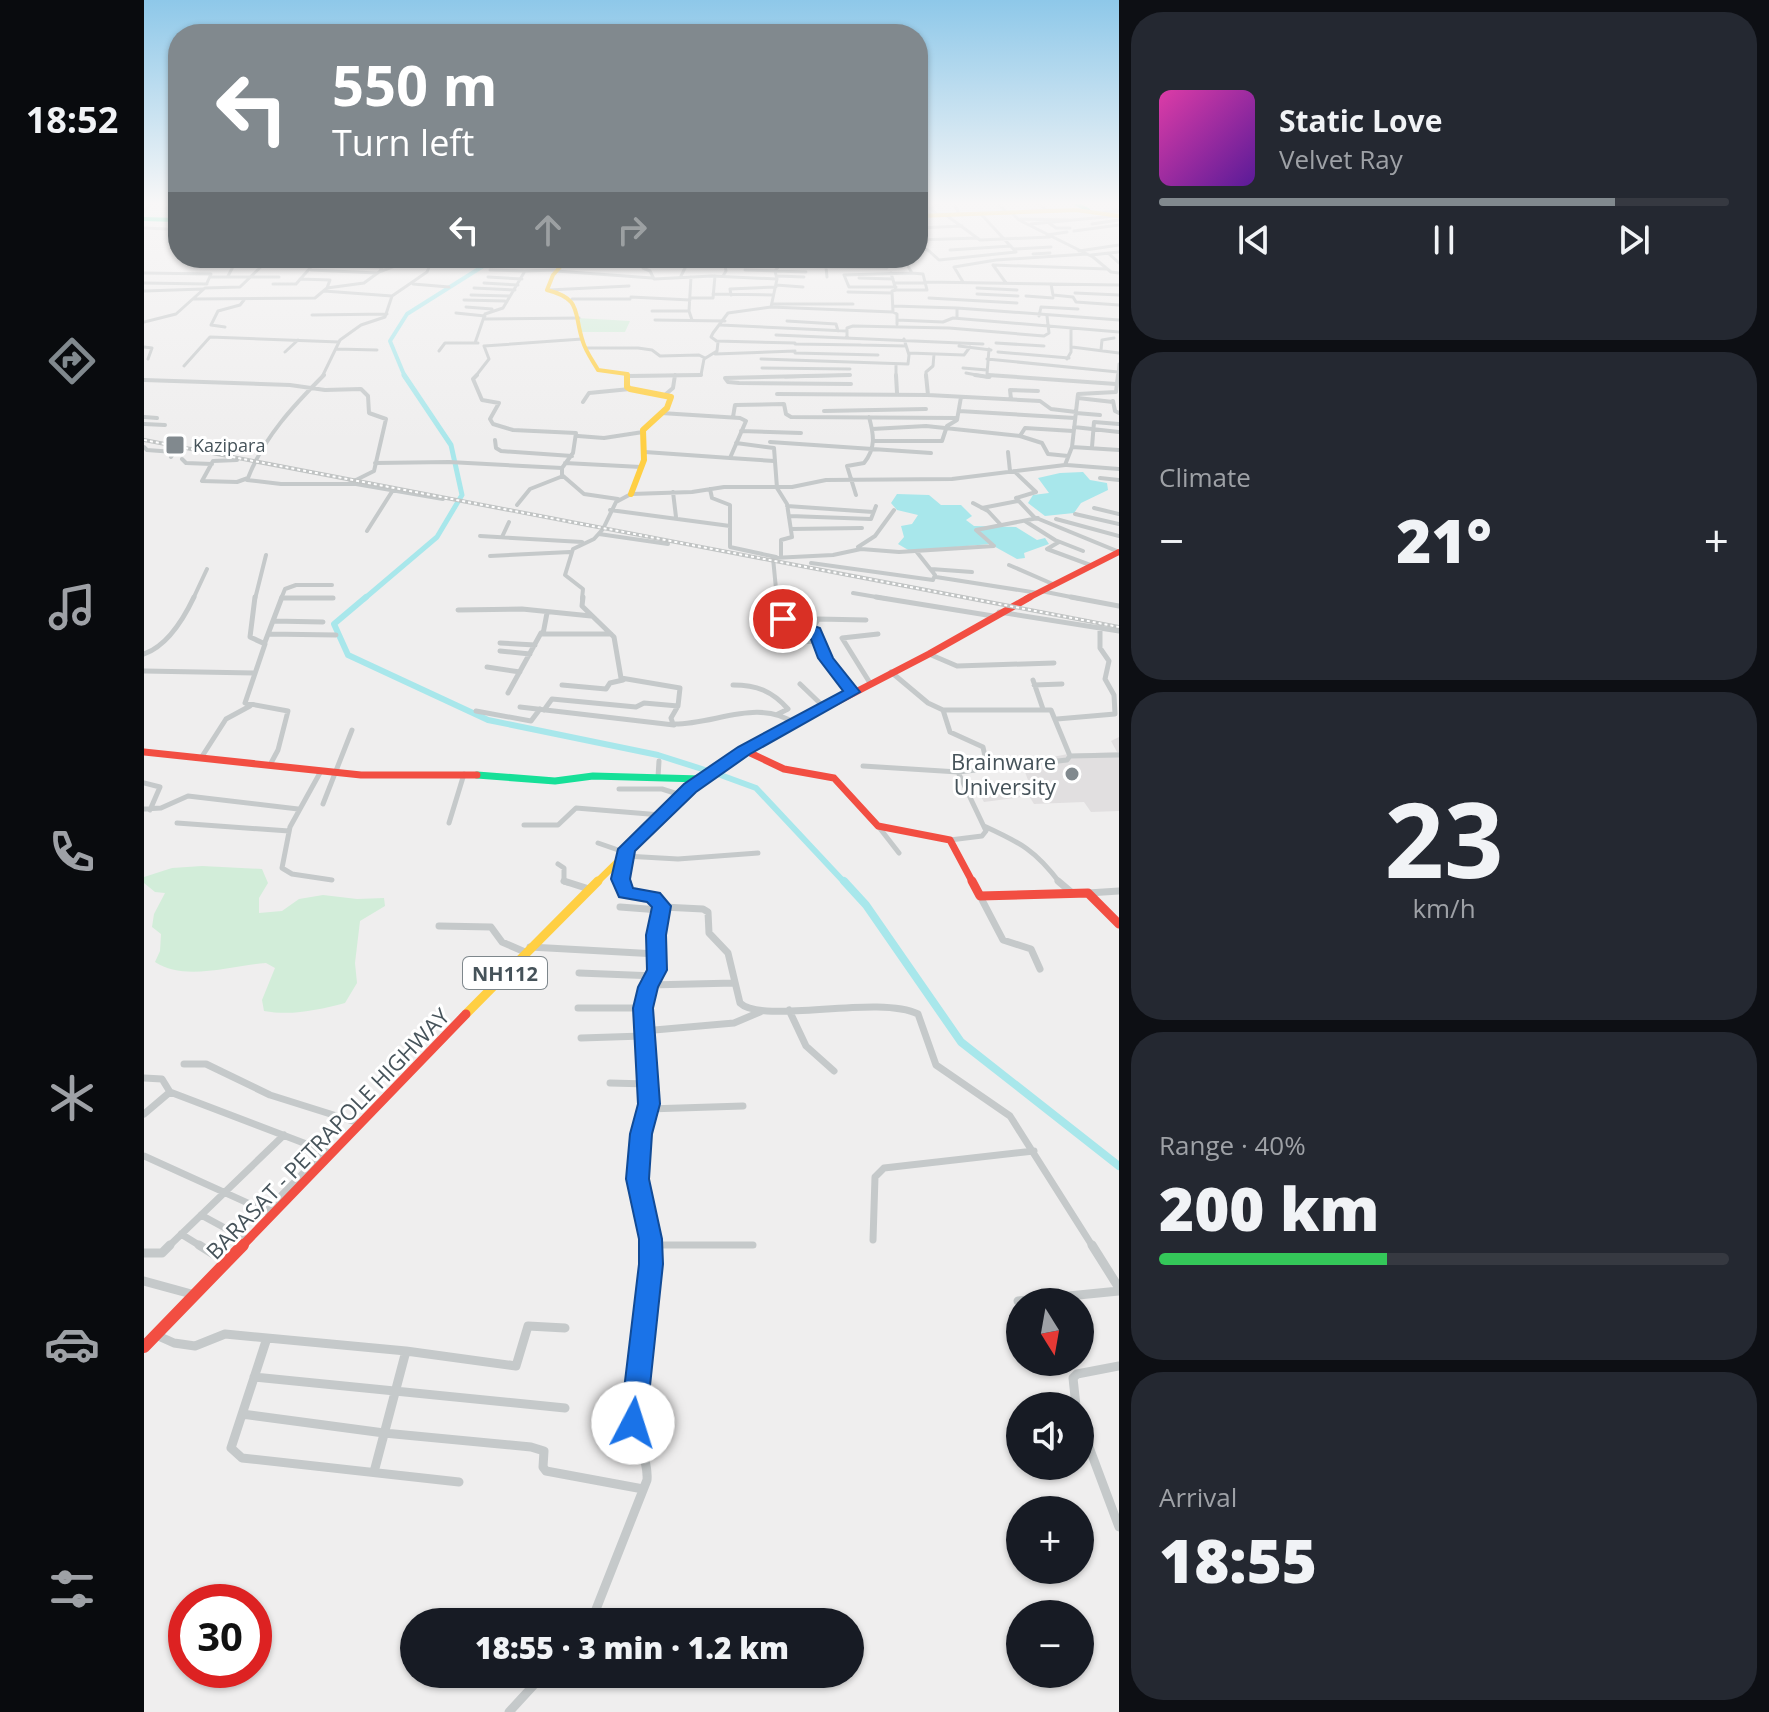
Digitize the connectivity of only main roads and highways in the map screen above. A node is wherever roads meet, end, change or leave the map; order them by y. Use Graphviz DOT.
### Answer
graph roads {
  1 [pos="551,282"];
  2 [pos="631,494"];
  3 [pos="1119,552"];
  4 [pos="744,750"];
  5 [pos="144,752"];
  6 [pos="704,777"];
  7 [pos="1119,924"];
  8 [pos="144,1347"];
  1 -- 2 [label="main road"];
  3 -- 4 [label="main road, NH112"];
  4 -- 6 [label="main road, NH112"];
  4 -- 7 [label="main road"];
  5 -- 6 [label="main road"];
  6 -- 8 [label="main road, BARASAT - PETRAPOLE HIGHWAY / NH112"];
}
